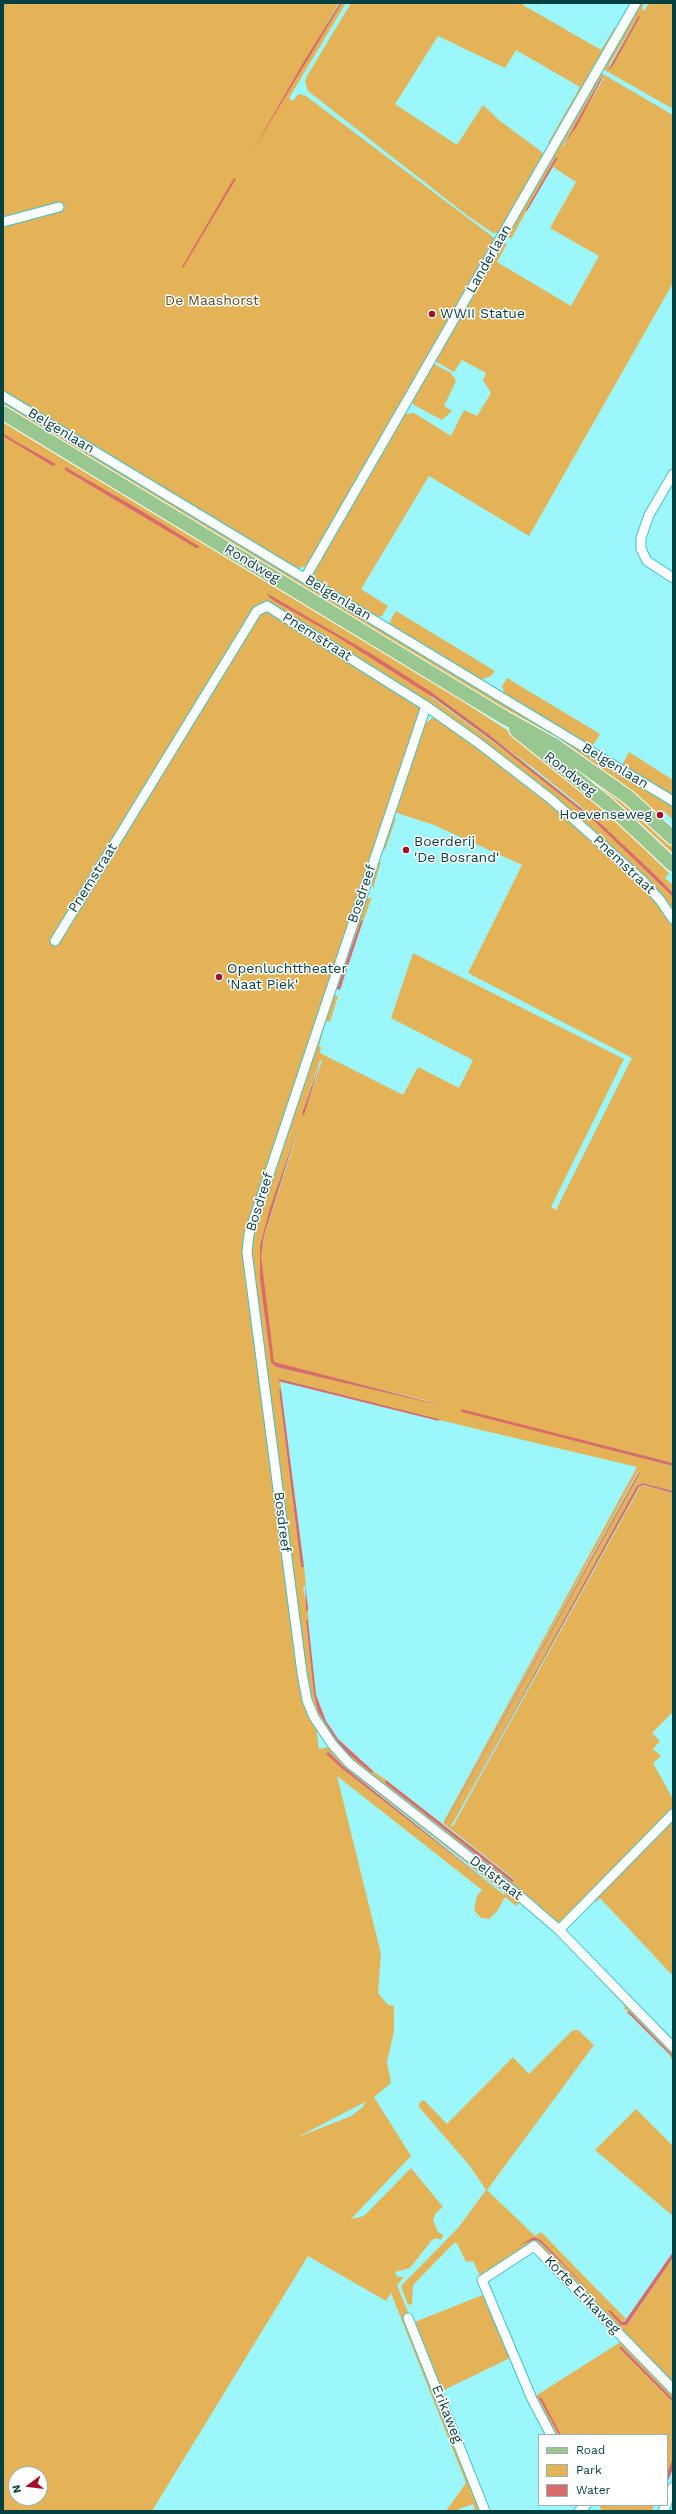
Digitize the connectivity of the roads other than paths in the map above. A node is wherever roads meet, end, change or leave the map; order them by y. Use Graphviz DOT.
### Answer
graph roads {
  1 [pos="636,3"];
  2 [pos="59,207"];
  3 [pos="3,222"];
  4 [pos="3,396"];
  5 [pos="3,413"];
  6 [pos="673,474"];
  7 [pos="305,578"];
  8 [pos="673,578"];
  9 [pos="426,706"];
  10 [pos="502,716"];
  11 [pos="673,801"];
  12 [pos="673,838"];
  13 [pos="673,865"];
  14 [pos="673,919"];
  15 [pos="55,941"];
  16 [pos="314,1718"];
  17 [pos="673,1814"];
  18 [pos="559,1930"];
  19 [pos="673,2047"];
  20 [pos="408,2318"];
  21 [pos="673,2389"];
  22 [pos="550,2434"];
  23 [pos="673,2487"];
  24 [pos="668,2500"];
  25 [pos="485,2511"];
  1 -- 7 [label="street, Landerlaan"];
  2 -- 3 [label="street"];
  4 -- 7 [label="street, Belgenlaan"];
  5 -- 10 [label="main road, Rondweg"];
  6 -- 8 [label="street"];
  7 -- 11 [label="street, Belgenlaan"];
  9 -- 14 [label="street, Pnemstraat"];
  9 -- 15 [label="street, Pnemstraat"];
  9 -- 16 [label="street, Bosdreef"];
  10 -- 12 [label="main road, Rondweg"];
  10 -- 13 [label="main road, Rondweg"];
  16 -- 18 [label="street, Delstraat"];
  17 -- 18 [label="street"];
  18 -- 19 [label="street, Delstraat"];
  20 -- 25 [label="street, Erikaweg"];
  21 -- 22 [label="street, Korte Erikaweg"];
  23 -- 24 [label="street"];
}
